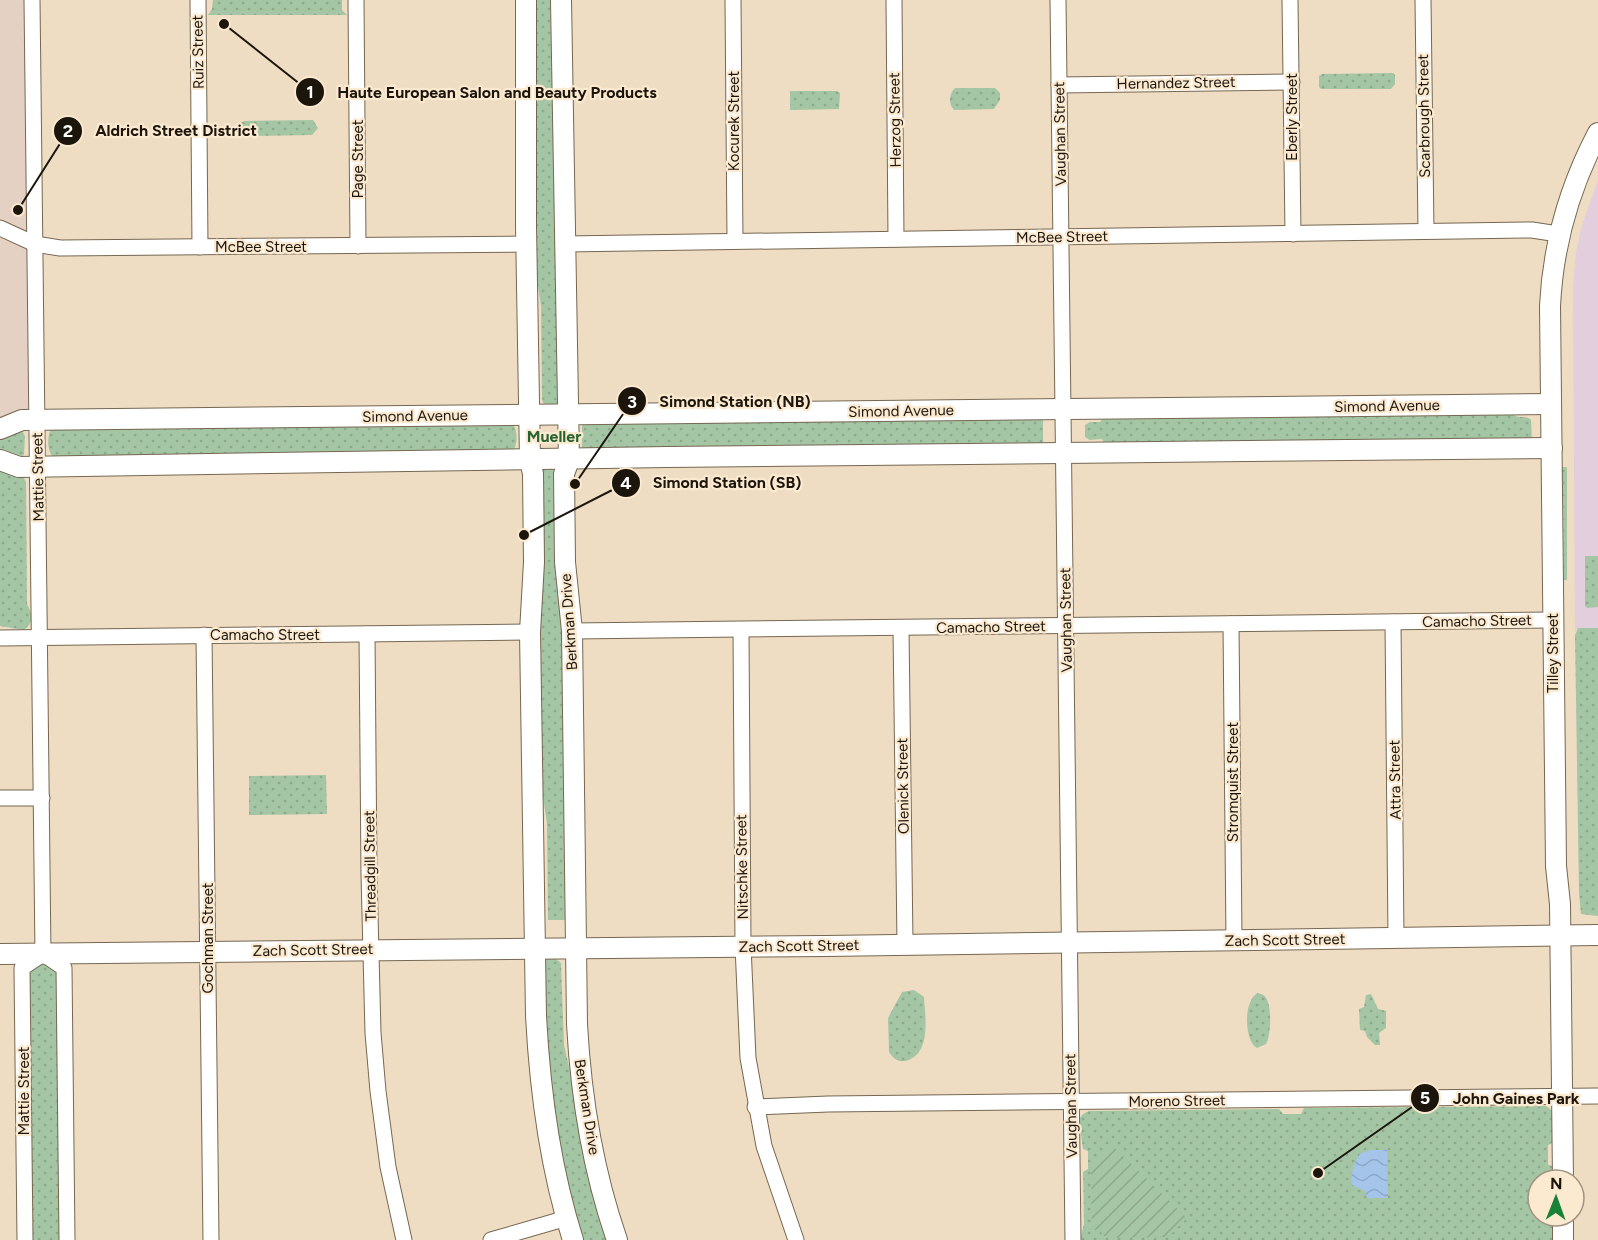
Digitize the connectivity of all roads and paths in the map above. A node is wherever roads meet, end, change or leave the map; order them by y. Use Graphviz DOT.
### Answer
graph roads {
  1 [pos="32,0"];
  2 [pos="198,0"];
  3 [pos="356,0"];
  4 [pos="526,0"];
  5 [pos="561,0"];
  6 [pos="733,0"];
  7 [pos="894,0"];
  8 [pos="1058,0"];
  9 [pos="1290,0"];
  10 [pos="1423,0"];
  11 [pos="1292,82"];
  12 [pos="1059,84"];
  13 [pos="1598,133"];
  14 [pos="0,228"];
  15 [pos="1426,231"];
  16 [pos="1293,234"];
  17 [pos="1558,234"];
  18 [pos="1061,236"];
  19 [pos="896,239"];
  20 [pos="735,241"];
  21 [pos="35,244"];
  22 [pos="526,244"];
  23 [pos="565,244"];
  24 [pos="358,246"];
  25 [pos="200,247"];
  26 [pos="1551,404"];
  27 [pos="1063,409"];
  28 [pos="529,415"];
  29 [pos="568,415"];
  30 [pos="38,420"];
  31 [pos="0,429"];
  32 [pos="1551,448"];
  33 [pos="1064,453"];
  34 [pos="0,460"];
  35 [pos="530,460"];
  36 [pos="569,460"];
  37 [pos="38,466"];
  38 [pos="1553,620"];
  39 [pos="1393,622"];
  40 [pos="1231,624"];
  41 [pos="1066,626"];
  42 [pos="901,628"];
  43 [pos="741,630"];
  44 [pos="572,631"];
  45 [pos="530,632"];
  46 [pos="367,634"];
  47 [pos="204,635"];
  48 [pos="40,637"];
  49 [pos="0,638"];
  50 [pos="0,798"];
  51 [pos="42,798"];
  52 [pos="1598,935"];
  53 [pos="1560,936"];
  54 [pos="1396,938"];
  55 [pos="1234,940"];
  56 [pos="1069,942"];
  57 [pos="905,944"];
  58 [pos="743,946"];
  59 [pos="575,948"];
  60 [pos="535,949"];
  61 [pos="371,950"];
  62 [pos="207,952"];
  63 [pos="0,954"];
  64 [pos="43,954"];
  65 [pos="1598,1096"];
  66 [pos="1562,1097"];
  67 [pos="1071,1103"];
  68 [pos="755,1107"];
  69 [pos="1563,1168"];
  70 [pos="567,1218"];
  71 [pos="25,1240"];
  72 [pos="67,1240"];
  73 [pos="211,1240"];
  74 [pos="404,1240"];
  75 [pos="491,1240"];
  76 [pos="573,1240"];
  77 [pos="617,1240"];
  78 [pos="796,1240"];
  79 [pos="1073,1240"];
  1 -- 21 [label="street, Mattie Street"];
  2 -- 25 [label="street, Ruiz Street"];
  3 -- 24 [label="street, Page Street"];
  4 -- 22 [label="street"];
  5 -- 23 [label="street, Berkman Drive"];
  6 -- 20 [label="street, Kocurek Street"];
  7 -- 19 [label="street, Herzog Street"];
  8 -- 12 [label="street, Vaughan Street"];
  9 -- 11 [label="street, Eberly Street"];
  10 -- 15 [label="street, Scarbrough Street"];
  11 -- 12 [label="street, Hernandez Street"];
  11 -- 16 [label="street, Eberly Street"];
  12 -- 18 [label="street, Vaughan Street"];
  13 -- 17 [label="street, Tilley Street"];
  14 -- 21 [label="street, McBee Street"];
  15 -- 16 [label="street, McBee Street"];
  15 -- 17 [label="street, McBee Street"];
  16 -- 18 [label="street, McBee Street"];
  17 -- 26 [label="street, Tilley Street"];
  18 -- 19 [label="street, McBee Street"];
  18 -- 27 [label="street, Vaughan Street"];
  19 -- 20 [label="street, McBee Street"];
  20 -- 23 [label="street, McBee Street"];
  21 -- 25 [label="street, McBee Street"];
  21 -- 30 [label="street, Mattie Street"];
  22 -- 24 [label="street, McBee Street"];
  22 -- 28 [label="street"];
  23 -- 29 [label="street, Berkman Drive"];
  24 -- 25 [label="street, McBee Street"];
  26 -- 27 [label="street, Simond Avenue"];
  26 -- 32 [label="street, Tilley Street"];
  27 -- 29 [label="street, Simond Avenue"];
  27 -- 33 [label="street, Vaughan Street"];
  28 -- 29 [label="street, Simond Avenue"];
  28 -- 30 [label="street, Simond Avenue"];
  28 -- 35 [label="street"];
  29 -- 36 [label="street, Berkman Drive"];
  30 -- 31 [label="street, Simond Avenue"];
  30 -- 37 [label="street, Mattie Street"];
  32 -- 33 [label="street"];
  32 -- 38 [label="street, Tilley Street"];
  33 -- 36 [label="street"];
  33 -- 41 [label="street, Vaughan Street"];
  34 -- 37 [label="street"];
  35 -- 36 [label="street"];
  35 -- 37 [label="street"];
  35 -- 45 [label="street"];
  36 -- 44 [label="street, Berkman Drive"];
  37 -- 48 [label="street, Mattie Street"];
  38 -- 39 [label="street, Camacho Street"];
  38 -- 53 [label="street, Tilley Street"];
  39 -- 40 [label="street, Camacho Street"];
  39 -- 54 [label="street, Attra Street"];
  40 -- 41 [label="street, Camacho Street"];
  40 -- 55 [label="street, Stromquist Street"];
  41 -- 42 [label="street, Camacho Street"];
  41 -- 56 [label="street, Vaughan Street"];
  42 -- 43 [label="street, Camacho Street"];
  42 -- 57 [label="street, Olenick Street"];
  43 -- 44 [label="street, Camacho Street"];
  43 -- 58 [label="street, Nitschke Street"];
  44 -- 59 [label="street, Berkman Drive"];
  45 -- 46 [label="street, Camacho Street"];
  45 -- 60 [label="street"];
  46 -- 47 [label="street, Camacho Street"];
  46 -- 61 [label="street, Threadgill Street"];
  47 -- 48 [label="street, Camacho Street"];
  47 -- 62 [label="street, Gochman Street"];
  48 -- 49 [label="street, Camacho Street"];
  48 -- 51 [label="street, Mattie Street"];
  50 -- 51 [label="street"];
  51 -- 64 [label="street, Mattie Street"];
  52 -- 53 [label="street, Zach Scott Street"];
  53 -- 54 [label="street, Zach Scott Street"];
  53 -- 66 [label="street, Tilley Street"];
  54 -- 55 [label="street, Zach Scott Street"];
  55 -- 56 [label="street, Zach Scott Street"];
  56 -- 57 [label="street, Zach Scott Street"];
  56 -- 67 [label="street, Vaughan Street"];
  57 -- 58 [label="street, Zach Scott Street"];
  58 -- 59 [label="street, Zach Scott Street"];
  58 -- 68 [label="street, Nitschke Street"];
  59 -- 60 [label="street, Zach Scott Street"];
  59 -- 77 [label="street, Berkman Drive"];
  60 -- 61 [label="street, Zach Scott Street"];
  60 -- 70 [label="street"];
  61 -- 62 [label="street, Zach Scott Street"];
  61 -- 74 [label="street, Threadgill Street"];
  62 -- 64 [label="street, Zach Scott Street"];
  62 -- 73 [label="street, Gochman Street"];
  63 -- 64 [label="street, Zach Scott Street"];
  64 -- 71 [label="street, Mattie Street"];
  64 -- 72 [label="street"];
  65 -- 66 [label="street, Moreno Street"];
  66 -- 67 [label="street, Moreno Street"];
  66 -- 69 [label="street, Tilley Street"];
  67 -- 68 [label="street, Moreno Street"];
  67 -- 79 [label="street, Vaughan Street"];
  68 -- 78 [label="street, Nitschke Street"];
  70 -- 75 [label="street"];
  70 -- 76 [label="street"];
}
